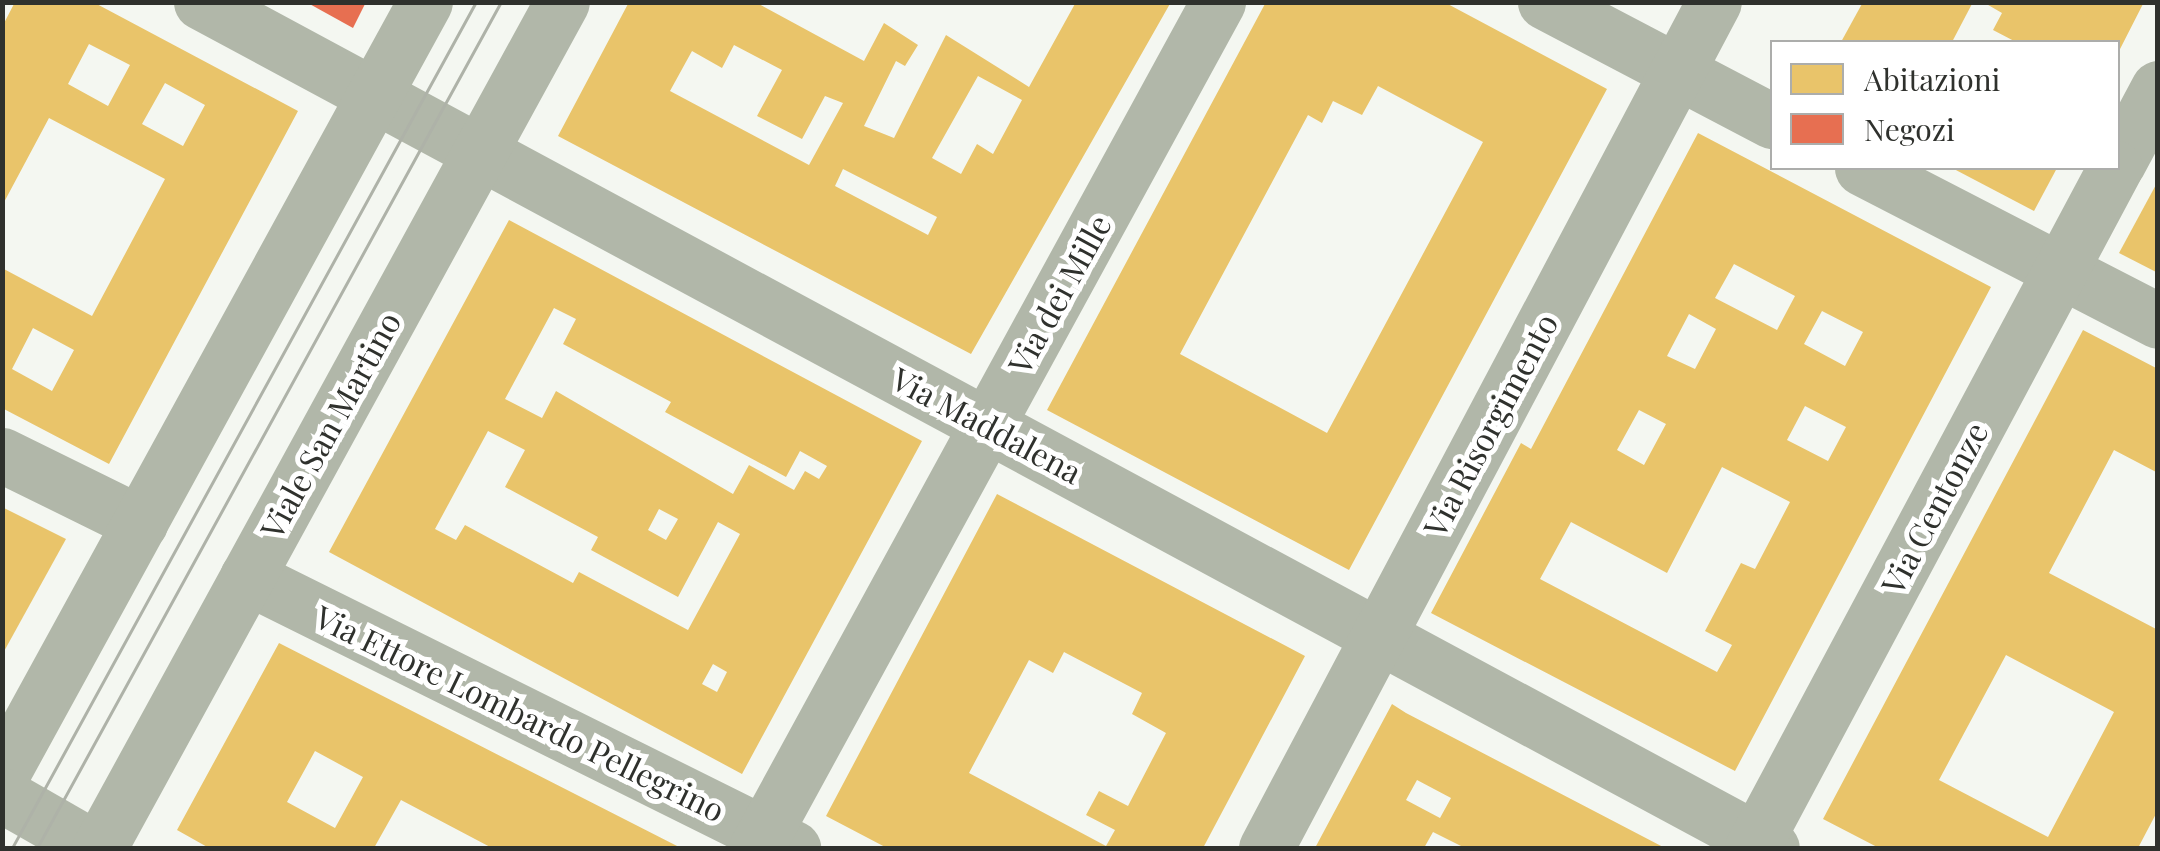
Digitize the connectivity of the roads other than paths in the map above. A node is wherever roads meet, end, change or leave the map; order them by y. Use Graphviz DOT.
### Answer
graph roads {
  1 [pos="202,2"];
  2 [pos="425,2"];
  3 [pos="562,2"];
  4 [pos="1218,2"];
  5 [pos="1546,2"];
  6 [pos="1714,2"];
  7 [pos="1677,72"];
  8 [pos="2158,88"];
  9 [pos="374,96"];
  10 [pos="1770,120"];
  11 [pos="480,152"];
  12 [pos="2120,158"];
  13 [pos="1866,170"];
  14 [pos="2113,170"];
  15 [pos="2060,270"];
  16 [pos="2158,321"];
  17 [pos="988,425"];
  18 [pos="2,455"];
  19 [pos="140,524"];
  20 [pos="247,577"];
  21 [pos="1378,636"];
  22 [pos="2,774"];
  23 [pos="2,795"];
  24 [pos="771,844"];
  25 [pos="1760,846"];
  26 [pos="97,848"];
  27 [pos="1266,848"];
  1 -- 9 [label="street, Via Maddalena"];
  2 -- 9 [label="street"];
  3 -- 11 [label="street, Viale San Martino"];
  4 -- 17 [label="street, Via dei Mille"];
  5 -- 7 [label="street"];
  6 -- 7 [label="street, Via Risorgimento"];
  7 -- 10 [label="street"];
  7 -- 21 [label="street, Via Risorgimento"];
  8 -- 12 [label="street, Via Centonze"];
  9 -- 11 [label="street, Via Maddalena"];
  9 -- 19 [label="street"];
  11 -- 17 [label="street, Via Maddalena"];
  11 -- 20 [label="street, Viale San Martino"];
  13 -- 15 [label="street"];
  14 -- 15 [label="street, Via Centonze"];
  15 -- 16 [label="street"];
  15 -- 25 [label="street, Via Centonze"];
  17 -- 21 [label="street, Via Maddalena"];
  17 -- 24 [label="street, Via dei Mille"];
  18 -- 19 [label="street"];
  19 -- 22 [label="street"];
  20 -- 24 [label="street, Via Ettore Lombardo Pellegrino"];
  20 -- 26 [label="street, Viale San Martino"];
  21 -- 25 [label="street, Via Maddalena"];
  21 -- 27 [label="street, Via Risorgimento"];
  23 -- 26 [label="street"];
}
